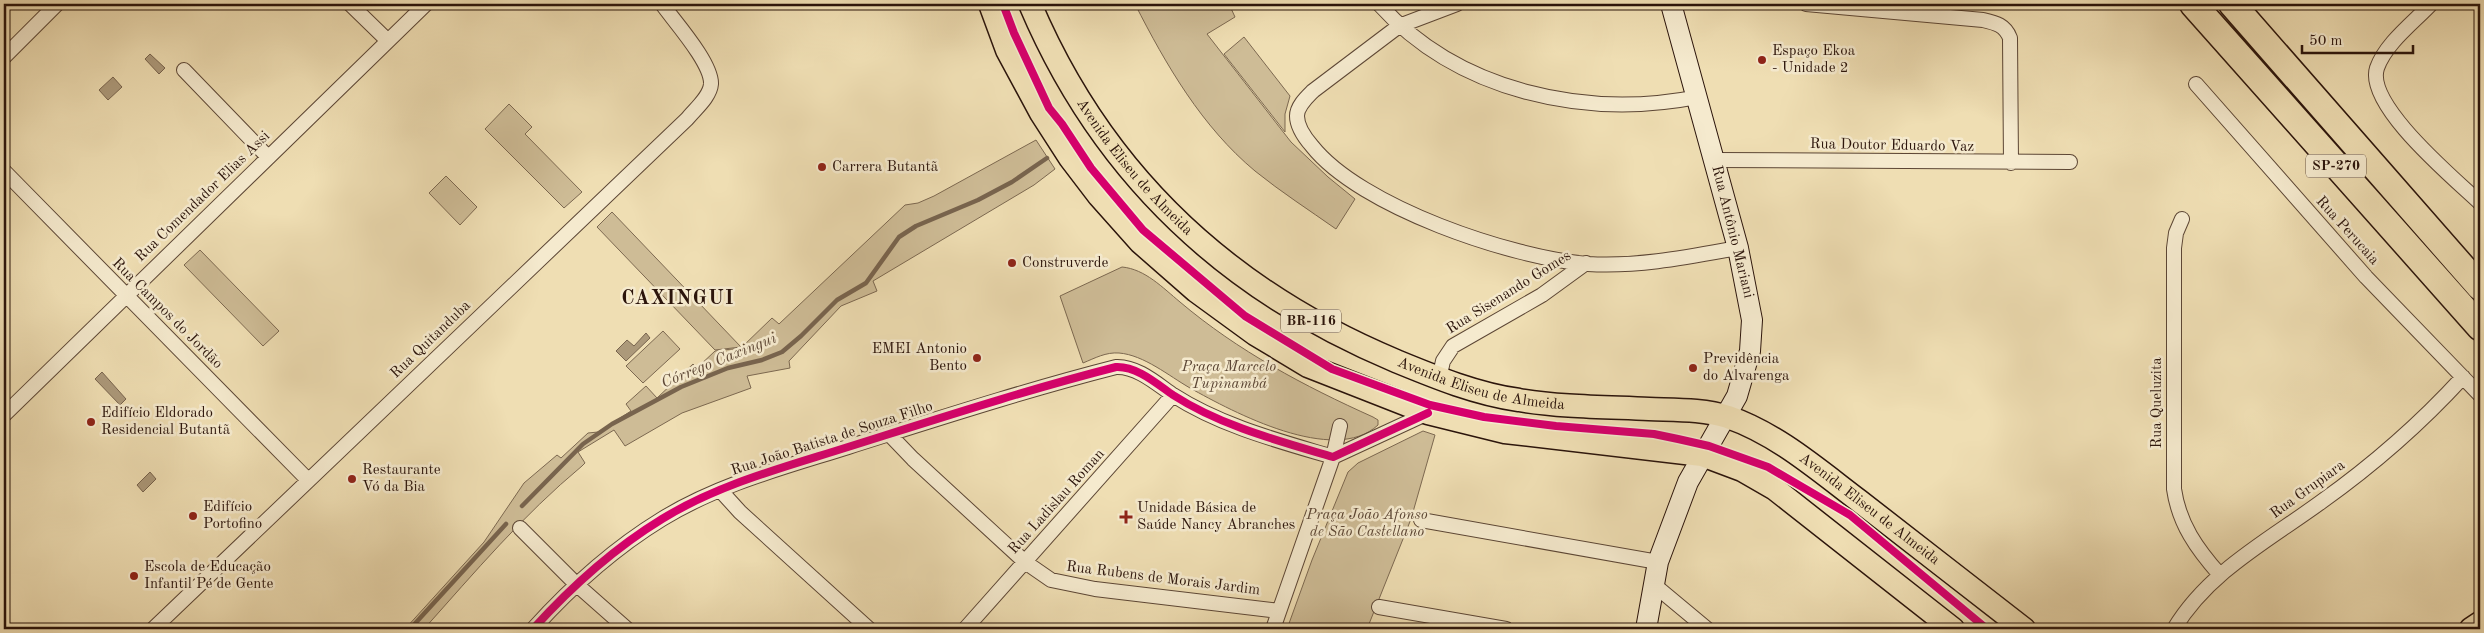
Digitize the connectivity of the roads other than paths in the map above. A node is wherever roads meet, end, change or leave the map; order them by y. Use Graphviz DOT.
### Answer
graph roads {
  1 [pos="57,4"];
  2 [pos="350,4"];
  3 [pos="426,4"];
  4 [pos="662,4"];
  5 [pos="990,4"];
  6 [pos="1030,4"];
  7 [pos="1378,4"];
  8 [pos="1456,4"];
  9 [pos="1672,4"];
  10 [pos="1806,4"];
  11 [pos="2193,4"];
  12 [pos="2232,4"];
  13 [pos="2431,4"];
  14 [pos="1399,26"];
  15 [pos="387,40"];
  16 [pos="4,57"];
  17 [pos="184,70"];
  18 [pos="2196,84"];
  19 [pos="1698,97"];
  20 [pos="268,157"];
  21 [pos="1714,160"];
  22 [pos="2070,162"];
  23 [pos="2011,163"];
  24 [pos="4,171"];
  25 [pos="2478,198"];
  26 [pos="2182,219"];
  27 [pos="1738,248"];
  28 [pos="1586,264"];
  29 [pos="2480,287"];
  30 [pos="125,295"];
  31 [pos="2480,327"];
  32 [pos="2464,377"];
  33 [pos="1439,379"];
  34 [pos="1173,395"];
  35 [pos="2480,395"];
  36 [pos="1428,413"];
  37 [pos="4,415"];
  38 [pos="1726,416"];
  39 [pos="1340,426"];
  40 [pos="889,434"];
  41 [pos="1702,455"];
  42 [pos="1333,457"];
  43 [pos="308,480"];
  44 [pos="720,490"];
  45 [pos="1421,520"];
  46 [pos="520,528"];
  47 [pos="1025,562"];
  48 [pos="1658,562"];
  49 [pos="2220,575"];
  50 [pos="576,584"];
  51 [pos="1652,584"];
  52 [pos="1380,608"];
  53 [pos="1279,611"];
  54 [pos="2480,623"];
  55 [pos="154,629"];
  56 [pos="533,629"];
  57 [pos="627,629"];
  58 [pos="869,629"];
  59 [pos="964,629"];
  60 [pos="1273,629"];
  61 [pos="1506,629"];
  62 [pos="1646,629"];
  63 [pos="1707,629"];
  64 [pos="1953,629"];
  65 [pos="2024,629"];
  66 [pos="2174,629"];
  67 [pos="2471,629"];
  1 -- 16 [label="street"];
  2 -- 15 [label="street"];
  3 -- 15 [label="street, Rua Comendador Elias Assi"];
  4 -- 43 [label="street, Rua Quitanduba"];
  5 -- 36 [label="main road, BR-116"];
  6 -- 33 [label="main road, Avenida Eliseu de Almeida / BR-116"];
  7 -- 14 [label="street"];
  8 -- 14 [label="street"];
  9 -- 19 [label="main road, Rua Antônio Mariani"];
  10 -- 23 [label="street"];
  11 -- 31 [label="highway, SP-270"];
  12 -- 29 [label="highway, SP-270"];
  13 -- 25 [label="street"];
  14 -- 19 [label="street"];
  14 -- 28 [label="street"];
  15 -- 20 [label="street, Rua Comendador Elias Assi"];
  17 -- 20 [label="street"];
  18 -- 32 [label="street, Rua Perucaia"];
  19 -- 21 [label="main road, Rua Antônio Mariani"];
  20 -- 30 [label="street, Rua Comendador Elias Assi"];
  21 -- 23 [label="street, Rua Doutor Eduardo Vaz"];
  21 -- 27 [label="main road, Rua Antônio Mariani"];
  22 -- 23 [label="street, Rua Doutor Eduardo Vaz"];
  24 -- 30 [label="street, Rua Campos do Jordão"];
  26 -- 49 [label="street, Rua Queluzita"];
  27 -- 28 [label="street"];
  27 -- 38 [label="main road, Rua Antônio Mariani"];
  28 -- 33 [label="street, Rua Sisenando Gomes"];
  30 -- 37 [label="street, Rua Comendador Elias Assi"];
  30 -- 43 [label="street, Rua Campos do Jordão"];
  32 -- 35 [label="street, Rua Perucaia"];
  32 -- 49 [label="street, Rua Grupiara"];
  33 -- 38 [label="main road, Avenida Eliseu de Almeida / BR-116"];
  34 -- 40 [label="street, Rua João Batista de Souza Filho"];
  34 -- 42 [label="street, Rua João Batista de Souza Filho"];
  34 -- 47 [label="street, Rua Ladislau Roman"];
  36 -- 41 [label="main road, BR-116"];
  36 -- 42 [label="street"];
  38 -- 41 [label="main road, Rua Antônio Mariani"];
  38 -- 65 [label="main road, Avenida Eliseu de Almeida / BR-116"];
  39 -- 42 [label="street"];
  40 -- 44 [label="street, Rua João Batista de Souza Filho"];
  40 -- 47 [label="street, Rua Rubens de Morais Jardim"];
  41 -- 48 [label="main road, Rua Antônio Mariani"];
  41 -- 64 [label="main road, BR-116"];
  42 -- 53 [label="street"];
  43 -- 55 [label="street, Rua Quitanduba"];
  44 -- 50 [label="street, Rua João Batista de Souza Filho"];
  44 -- 58 [label="street"];
  45 -- 48 [label="street"];
  46 -- 50 [label="street"];
  47 -- 53 [label="street, Rua Rubens de Morais Jardim"];
  47 -- 59 [label="street, Rua Ladislau Roman"];
  48 -- 51 [label="main road, Rua Antônio Mariani"];
  49 -- 66 [label="street, Rua Grupiara"];
  50 -- 56 [label="street, Rua João Batista de Souza Filho"];
  50 -- 57 [label="street"];
  51 -- 62 [label="main road, Rua Antônio Mariani"];
  51 -- 63 [label="street"];
  52 -- 61 [label="street"];
  53 -- 60 [label="street"];
  54 -- 67 [label="main road"];
}
